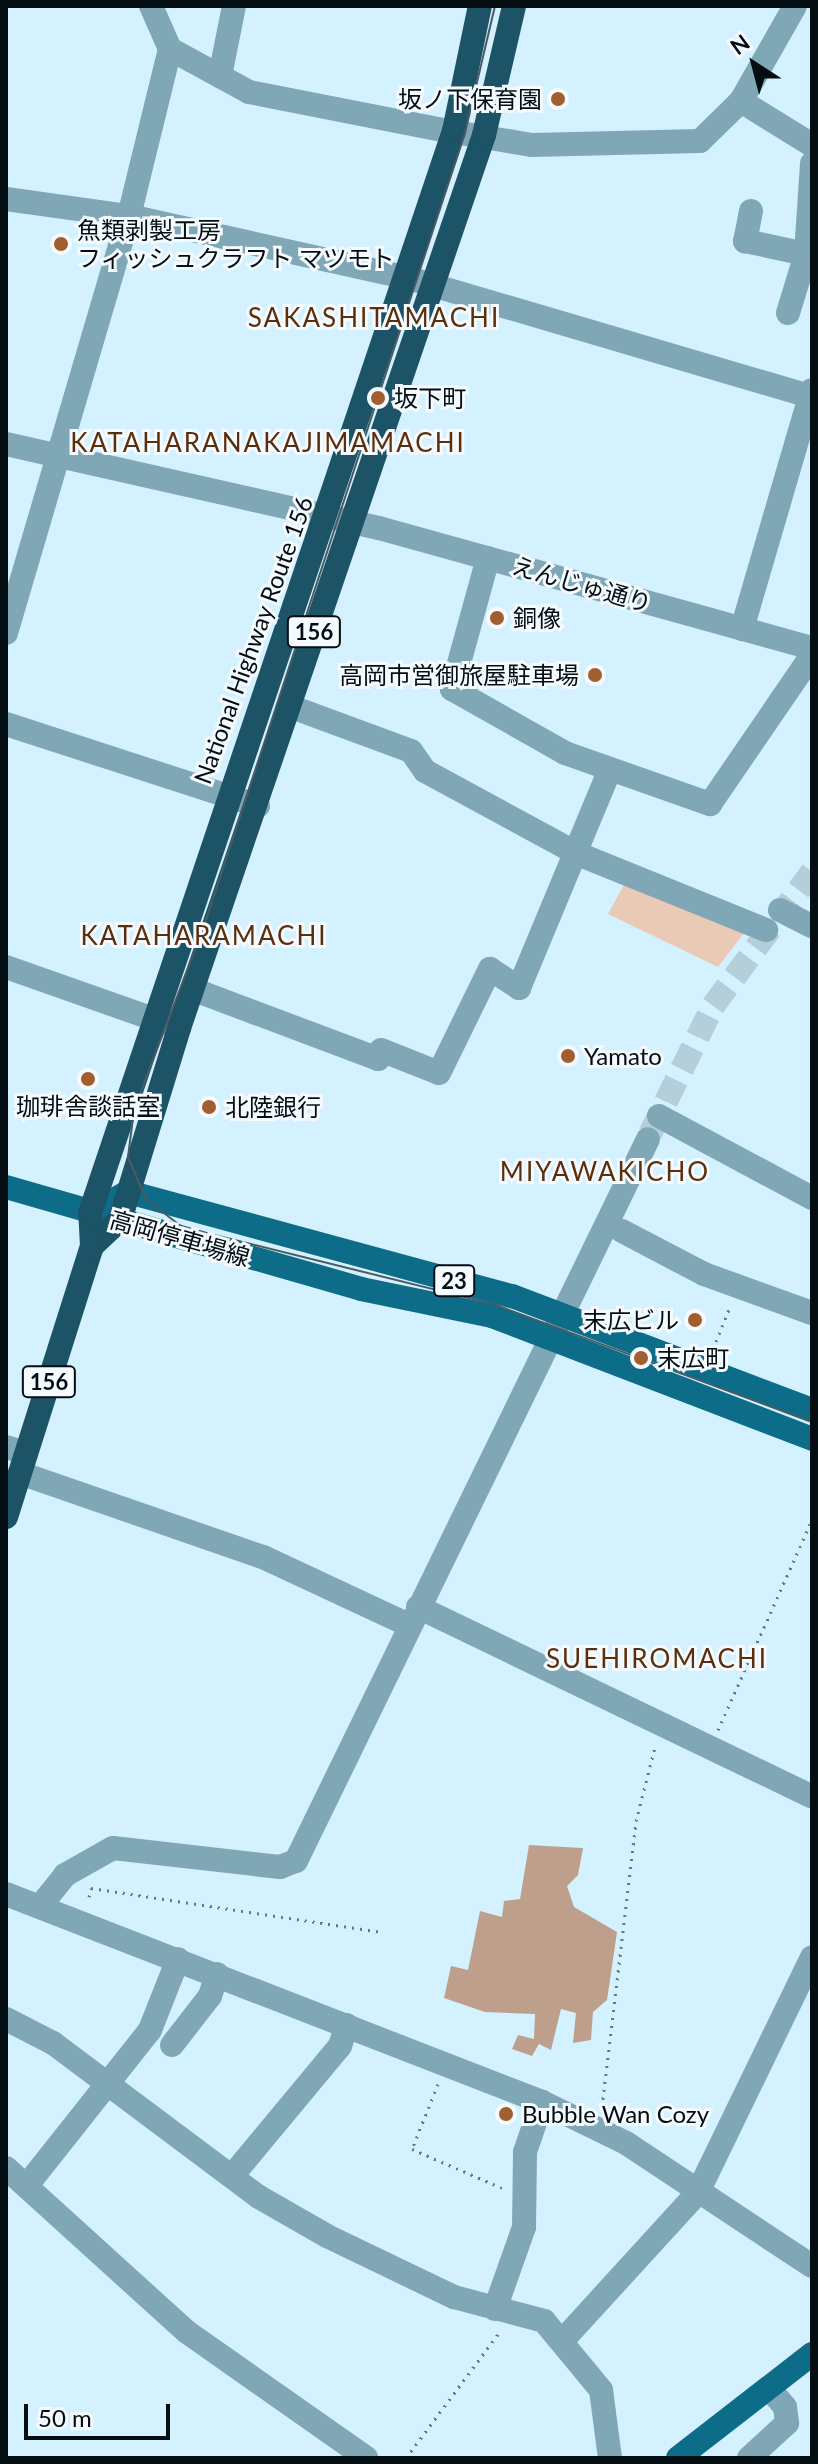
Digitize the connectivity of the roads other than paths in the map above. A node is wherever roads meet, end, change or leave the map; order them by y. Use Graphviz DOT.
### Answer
graph roads {
  1 [pos="151,6"];
  2 [pos="234,6"];
  3 [pos="480,6"];
  4 [pos="514,6"];
  5 [pos="795,6"];
  6 [pos="170,49"];
  7 [pos="220,76"];
  8 [pos="741,101"];
  9 [pos="454,131"];
  10 [pos="484,135"];
  11 [pos="812,145"];
  12 [pos="812,163"];
  13 [pos="6,199"];
  14 [pos="751,211"];
  15 [pos="129,216"];
  16 [pos="806,254"];
  17 [pos="405,277"];
  18 [pos="430,284"];
  19 [pos="799,303"];
  20 [pos="811,395"];
  21 [pos="6,444"];
  22 [pos="59,454"];
  23 [pos="327,518"];
  24 [pos="352,522"];
  25 [pos="488,558"];
  26 [pos="742,629"];
  27 [pos="6,633"];
  28 [pos="812,648"];
  29 [pos="812,655"];
  30 [pos="289,706"];
  31 [pos="6,724"];
  32 [pos="610,769"];
  33 [pos="227,795"];
  34 [pos="258,806"];
  35 [pos="578,854"];
  36 [pos="780,910"];
  37 [pos="812,926"];
  38 [pos="766,930"];
  39 [pos="6,967"];
  40 [pos="192,989"];
  41 [pos="155,1019"];
  42 [pos="179,1028"];
  43 [pos="659,1116"];
  44 [pos="648,1139"];
  45 [pos="6,1187"];
  46 [pos="128,1192"];
  47 [pos="812,1198"];
  48 [pos="90,1213"];
  49 [pos="120,1220"];
  50 [pos="622,1231"];
  51 [pos="92,1246"];
  52 [pos="812,1313"];
  53 [pos="558,1314"];
  54 [pos="545,1339"];
  55 [pos="812,1410"];
  56 [pos="809,1431"];
  57 [pos="18,1458"];
  58 [pos="6,1517"];
  59 [pos="414,1616"];
  60 [pos="812,1797"];
  61 [pos="6,1894"];
  62 [pos="41,1905"];
  63 [pos="812,1957"];
  64 [pos="178,1959"];
  65 [pos="217,1974"];
  66 [pos="6,2019"];
  67 [pos="347,2025"];
  68 [pos="172,2045"];
  69 [pos="110,2084"];
  70 [pos="542,2102"];
  71 [pos="6,2168"];
  72 [pos="232,2176"];
  73 [pos="28,2184"];
  74 [pos="698,2192"];
  75 [pos="812,2266"];
  76 [pos="504,2311"];
  77 [pos="564,2339"];
  78 [pos="812,2354"];
  79 [pos="769,2388"];
  80 [pos="366,2458"];
  81 [pos="610,2458"];
  82 [pos="678,2458"];
  83 [pos="749,2458"];
  1 -- 6 [label="street"];
  2 -- 7 [label="street"];
  3 -- 9 [label="highway, National Highway Route 156 / 156"];
  4 -- 10 [label="highway, 156"];
  5 -- 8 [label="street"];
  6 -- 7 [label="street"];
  6 -- 15 [label="street"];
  7 -- 9 [label="street"];
  8 -- 10 [label="street"];
  8 -- 11 [label="street"];
  9 -- 10 [label="street"];
  9 -- 17 [label="highway, National Highway Route 156 / 156"];
  10 -- 18 [label="highway, 156"];
  12 -- 16 [label="street"];
  13 -- 15 [label="street"];
  14 -- 16 [label="street"];
  15 -- 17 [label="street"];
  15 -- 22 [label="street"];
  16 -- 19 [label="street"];
  17 -- 18 [label="street"];
  17 -- 23 [label="highway, National Highway Route 156 / 156"];
  18 -- 20 [label="street"];
  18 -- 24 [label="highway, 156"];
  20 -- 26 [label="street"];
  21 -- 22 [label="street, えんじゅ通り"];
  22 -- 23 [label="street, えんじゅ通り"];
  22 -- 27 [label="street"];
  23 -- 24 [label="street, えんじゅ通り"];
  23 -- 33 [label="highway, National Highway Route 156 / 156"];
  24 -- 25 [label="street, えんじゅ通り"];
  24 -- 30 [label="highway, 156"];
  25 -- 26 [label="street, えんじゅ通り"];
  25 -- 32 [label="street"];
  26 -- 28 [label="street, えんじゅ通り"];
  29 -- 32 [label="street"];
  30 -- 34 [label="highway, 156"];
  30 -- 35 [label="street"];
  31 -- 33 [label="street"];
  32 -- 35 [label="street"];
  33 -- 34 [label="street"];
  33 -- 41 [label="highway, National Highway Route 156 / 156"];
  34 -- 40 [label="highway, 156"];
  35 -- 38 [label="street"];
  35 -- 40 [label="street"];
  36 -- 37 [label="street"];
  39 -- 41 [label="street"];
  40 -- 42 [label="highway, 156"];
  41 -- 42 [label="street"];
  41 -- 48 [label="highway, National Highway Route 156 / 156"];
  42 -- 46 [label="highway, 156"];
  43 -- 47 [label="street"];
  44 -- 53 [label="street"];
  45 -- 48 [label="main road"];
  46 -- 48 [label="main road, 高岡停車場線"];
  46 -- 49 [label="highway, 156"];
  46 -- 53 [label="main road, 高岡停車場線 / 23"];
  48 -- 49 [label="main road, 高岡停車場線 / 23"];
  48 -- 51 [label="highway, National Highway Route 156 / 156"];
  49 -- 51 [label="highway, National Highway Route 156 / 156"];
  49 -- 54 [label="main road, 高岡停車場線 / 23"];
  50 -- 52 [label="street"];
  51 -- 57 [label="highway, National Highway Route 156 / 156"];
  53 -- 54 [label="street"];
  53 -- 55 [label="main road, 高岡停車場線 / 23"];
  54 -- 56 [label="main road, 高岡停車場線 / 23"];
  54 -- 59 [label="street"];
  57 -- 58 [label="highway, National Highway Route 156 / 156"];
  57 -- 59 [label="street"];
  59 -- 60 [label="street"];
  59 -- 62 [label="street"];
  61 -- 62 [label="street"];
  62 -- 64 [label="street"];
  63 -- 74 [label="street"];
  64 -- 65 [label="street"];
  64 -- 69 [label="street"];
  65 -- 67 [label="street"];
  65 -- 68 [label="street"];
  66 -- 69 [label="street"];
  67 -- 70 [label="street"];
  67 -- 72 [label="street"];
  69 -- 72 [label="street"];
  69 -- 73 [label="street"];
  70 -- 74 [label="street"];
  70 -- 76 [label="street"];
  71 -- 73 [label="street"];
  72 -- 76 [label="street"];
  73 -- 80 [label="street"];
  74 -- 75 [label="street"];
  74 -- 77 [label="street"];
  76 -- 77 [label="street"];
  77 -- 81 [label="street"];
  78 -- 79 [label="main road"];
  79 -- 82 [label="main road"];
  79 -- 83 [label="street"];
}
